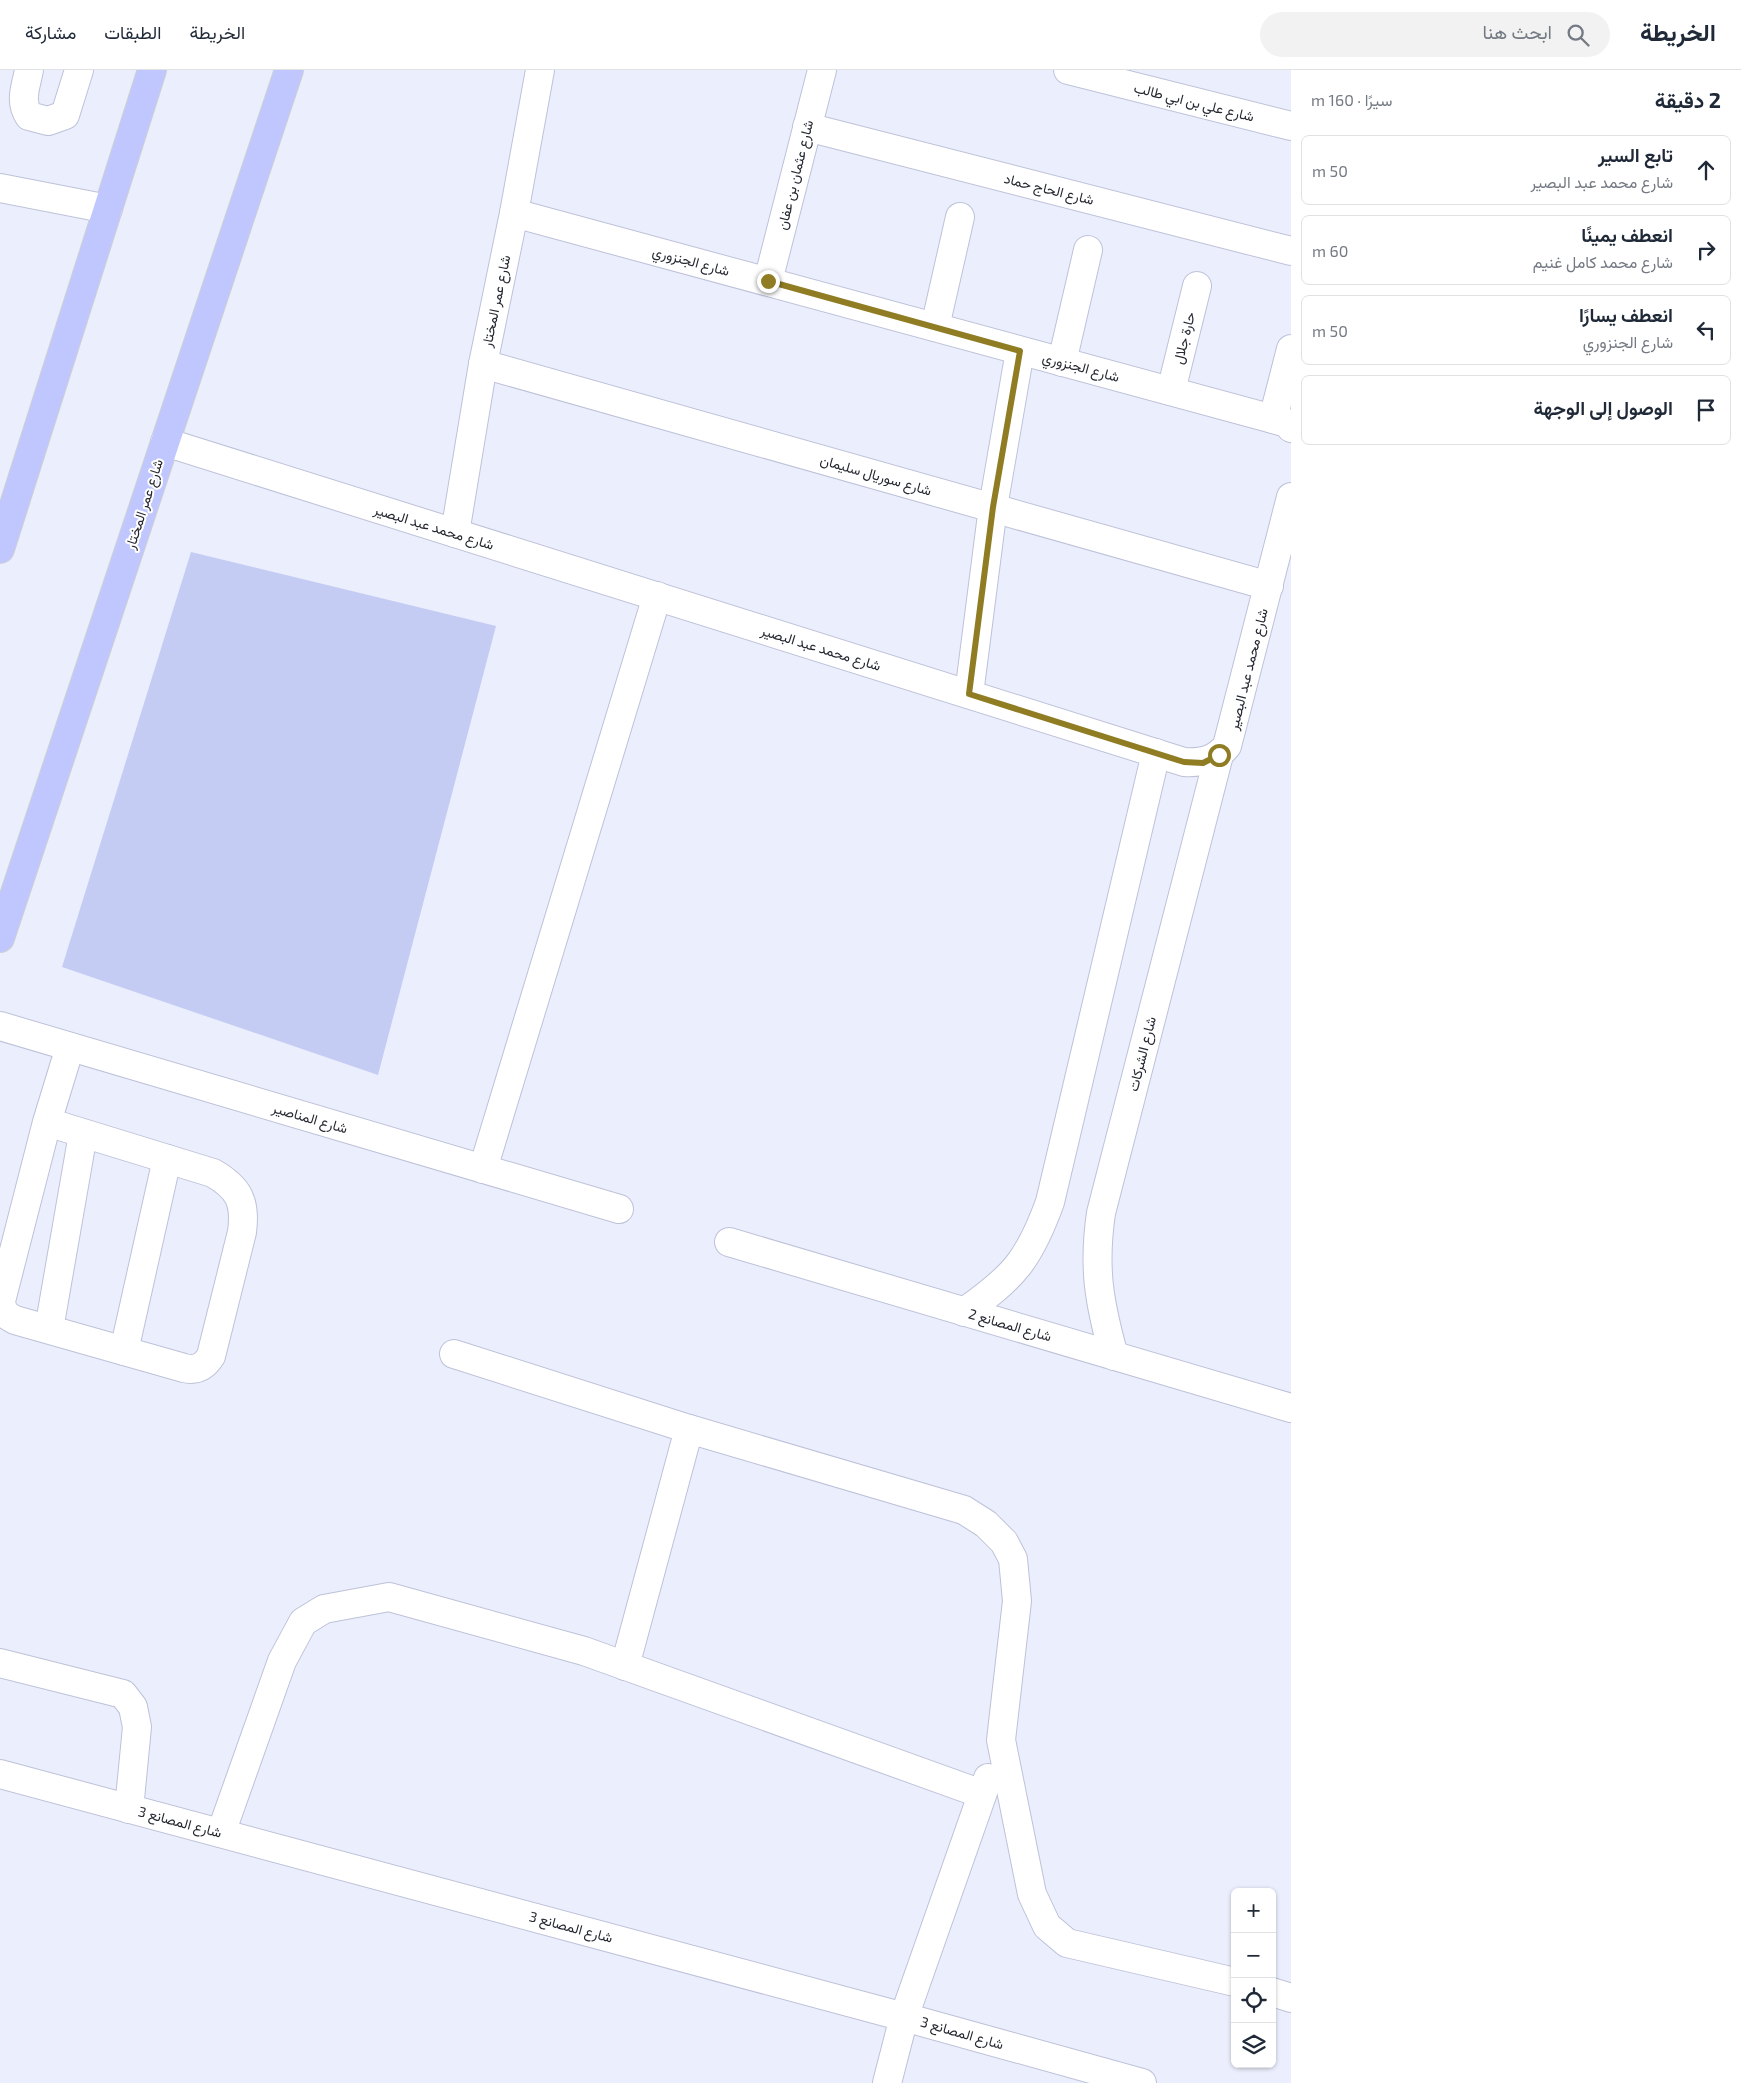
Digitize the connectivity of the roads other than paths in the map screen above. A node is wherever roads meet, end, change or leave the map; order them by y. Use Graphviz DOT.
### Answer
graph roads {
  1 [pos="29,70"];
  2 [pos="79,70"];
  3 [pos="152,70"];
  4 [pos="289,70"];
  5 [pos="540,70"];
  6 [pos="822,70"];
  7 [pos="1068,70"];
  8 [pos="1291,126"];
  9 [pos="807,127"];
  10 [pos="0,188"];
  11 [pos="108,209"];
  12 [pos="514,214"];
  13 [pos="960,217"];
  14 [pos="1088,250"];
  15 [pos="1291,251"];
  16 [pos="768,281"];
  17 [pos="1197,286"];
  18 [pos="935,327"];
  19 [pos="1291,349"];
  20 [pos="1020,351"];
  21 [pos="1062,362"];
  22 [pos="483,364"];
  23 [pos="1170,391"];
  24 [pos="1282,423"];
  25 [pos="165,442"];
  26 [pos="1291,497"];
  27 [pos="993,507"];
  28 [pos="455,533"];
  29 [pos="0,549"];
  30 [pos="1269,586"];
  31 [pos="658,596"];
  32 [pos="969,694"];
  33 [pos="1156,753"];
  34 [pos="1219,755"];
  35 [pos="0,938"];
  36 [pos="0,1026"];
  37 [pos="70,1047"];
  38 [pos="47,1122"];
  39 [pos="83,1134"];
  40 [pos="168,1159"];
  41 [pos="483,1169"];
  42 [pos="619,1209"];
  43 [pos="729,1242"];
  44 [pos="964,1312"];
  45 [pos="49,1329"];
  46 [pos="124,1351"];
  47 [pos="454,1354"];
  48 [pos="1114,1356"];
  49 [pos="1291,1408"];
  50 [pos="689,1429"];
  51 [pos="0,1663"];
  52 [pos="625,1666"];
  53 [pos="1002,1740"];
  54 [pos="0,1774"];
  55 [pos="982,1794"];
  56 [pos="129,1809"];
  57 [pos="221,1834"];
  58 [pos="1231,1981"];
  59 [pos="1276,1993"];
  60 [pos="1291,1998"];
  61 [pos="904,2017"];
  62 [pos="1131,2082"];
  63 [pos="887,2083"];
  1 -- 2 [label="street"];
  3 -- 11 [label="main road"];
  4 -- 25 [label="main road, شارع عمر المختار"];
  5 -- 12 [label="street, شارع عمر المختار"];
  6 -- 9 [label="street, شارع عثمان بن عفان"];
  7 -- 8 [label="street, شارع علي بن ابي طالب"];
  9 -- 15 [label="street, شارع الحاج حماد"];
  9 -- 16 [label="street, شارع عثمان بن عفان"];
  10 -- 11 [label="street"];
  11 -- 29 [label="main road"];
  12 -- 16 [label="street, شارع الجنزوري"];
  12 -- 22 [label="street, شارع عمر المختار"];
  13 -- 18 [label="street"];
  14 -- 21 [label="street"];
  16 -- 18 [label="street, شارع الجنزوري"];
  17 -- 23 [label="street, حارة جلال"];
  18 -- 20 [label="street, شارع الجنزوري"];
  19 -- 24 [label="street"];
  20 -- 21 [label="street, شارع الجنزوري"];
  20 -- 27 [label="street"];
  21 -- 23 [label="street, شارع الجنزوري"];
  22 -- 27 [label="street, شارع سوريال سليمان"];
  22 -- 28 [label="street, شارع عمر المختار"];
  23 -- 24 [label="street, شارع الجنزوري"];
  25 -- 28 [label="street, شارع محمد عبد البصير"];
  25 -- 35 [label="main road, شارع عمر المختار"];
  26 -- 30 [label="street, شارع محمد عبد البصير"];
  27 -- 30 [label="street, شارع سوريال سليمان"];
  27 -- 32 [label="street"];
  28 -- 31 [label="street, شارع محمد عبد البصير"];
  30 -- 34 [label="street, شارع محمد عبد البصير"];
  31 -- 32 [label="street, شارع محمد عبد البصير"];
  31 -- 41 [label="street"];
  32 -- 33 [label="street, شارع محمد عبد البصير"];
  33 -- 34 [label="street, شارع محمد عبد البصير"];
  33 -- 44 [label="street"];
  34 -- 48 [label="street, شارع الشركات"];
  36 -- 37 [label="street, شارع المناصير"];
  37 -- 38 [label="street"];
  37 -- 41 [label="street, شارع المناصير"];
  38 -- 39 [label="street"];
  38 -- 45 [label="street"];
  39 -- 40 [label="street"];
  39 -- 45 [label="street"];
  40 -- 46 [label="street"];
  40 -- 46 [label="street"];
  41 -- 42 [label="street, شارع المناصير"];
  43 -- 44 [label="street, شارع المصانع 2"];
  44 -- 48 [label="street, شارع المصانع 2"];
  45 -- 46 [label="street"];
  47 -- 50 [label="street"];
  48 -- 49 [label="street, شارع المصانع 2"];
  50 -- 52 [label="street"];
  50 -- 53 [label="street"];
  51 -- 56 [label="street"];
  52 -- 55 [label="street"];
  52 -- 57 [label="street"];
  53 -- 55 [label="street"];
  53 -- 58 [label="street"];
  54 -- 56 [label="street, شارع المصانع 3"];
  55 -- 61 [label="street"];
  56 -- 57 [label="street, شارع المصانع 3"];
  57 -- 61 [label="street, شارع المصانع 3"];
  59 -- 60 [label="street"];
  61 -- 62 [label="street, شارع المصانع 3"];
  61 -- 63 [label="street"];
}
